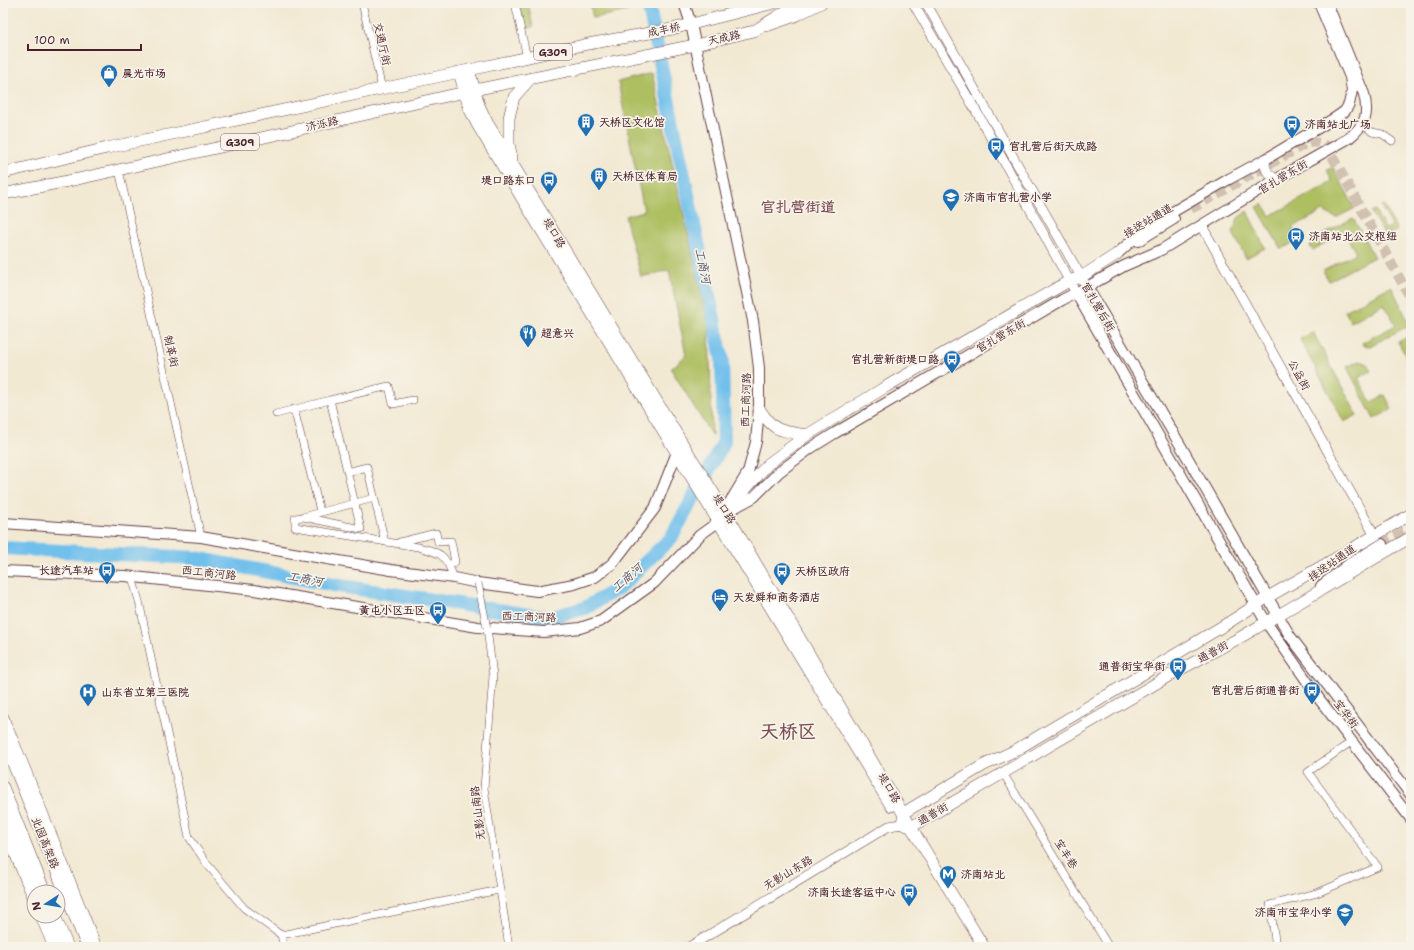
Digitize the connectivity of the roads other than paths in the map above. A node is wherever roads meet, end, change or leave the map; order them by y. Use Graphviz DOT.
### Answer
graph roads {
  1 [pos="362,3"];
  2 [pos="515,3"];
  3 [pos="684,3"];
  4 [pos="752,3"];
  5 [pos="774,3"];
  6 [pos="799,3"];
  7 [pos="821,3"];
  8 [pos="913,3"];
  9 [pos="926,3"];
  10 [pos="1319,3"];
  11 [pos="1327,3"];
  12 [pos="713,19"];
  13 [pos="691,24"];
  14 [pos="754,31"];
  15 [pos="636,36"];
  16 [pos="695,45"];
  17 [pos="641,56"];
  18 [pos="527,58"];
  19 [pos="464,71"];
  20 [pos="531,78"];
  21 [pos="382,89"];
  22 [pos="469,91"];
  23 [pos="1363,124"];
  24 [pos="1392,141"];
  25 [pos="1266,159"];
  26 [pos="515,168"];
  27 [pos="119,170"];
  28 [pos="3,173"];
  29 [pos="1277,179"];
  30 [pos="3,194"];
  31 [pos="1191,209"];
  32 [pos="1202,226"];
  33 [pos="1117,254"];
  34 [pos="1081,277"];
  35 [pos="1069,281"];
  36 [pos="1087,288"];
  37 [pos="1076,293"];
  38 [pos="330,400"];
  39 [pos="413,400"];
  40 [pos="759,408"];
  41 [pos="294,409"];
  42 [pos="276,414"];
  43 [pos="807,435"];
  44 [pos="681,441"];
  45 [pos="677,452"];
  46 [pos="348,472"];
  47 [pos="374,498"];
  48 [pos="355,503"];
  49 [pos="729,509"];
  50 [pos="320,511"];
  51 [pos="1411,514"];
  52 [pos="303,517"];
  53 [pos="3,523"];
  54 [pos="715,525"];
  55 [pos="361,529"];
  56 [pos="1375,536"];
  57 [pos="201,537"];
  58 [pos="1411,537"];
  59 [pos="364,538"];
  60 [pos="385,542"];
  61 [pos="396,543"];
  62 [pos="1382,544"];
  63 [pos="449,565"];
  64 [pos="3,571"];
  65 [pos="132,577"];
  66 [pos="454,578"];
  67 [pos="478,583"];
  68 [pos="1268,597"];
  69 [pos="1256,604"];
  70 [pos="1297,604"];
  71 [pos="1278,615"];
  72 [pos="1266,622"];
  73 [pos="487,628"];
  74 [pos="3,717"];
  75 [pos="6,736"];
  76 [pos="1351,742"];
  77 [pos="1003,773"];
  78 [pos="3,787"];
  79 [pos="1411,795"];
  80 [pos="3,809"];
  81 [pos="904,813"];
  82 [pos="1411,819"];
  83 [pos="3,824"];
  84 [pos="907,826"];
  85 [pos="28,884"];
  86 [pos="36,884"];
  87 [pos="42,884"];
  88 [pos="499,890"];
  89 [pos="44,924"];
  90 [pos="51,924"];
  91 [pos="58,924"];
  92 [pos="281,935"];
  93 [pos="54,947"];
  94 [pos="60,947"];
  95 [pos="68,947"];
  96 [pos="88,947"];
  97 [pos="96,947"];
  98 [pos="284,947"];
  99 [pos="509,947"];
  100 [pos="689,947"];
  101 [pos="976,947"];
  102 [pos="984,947"];
  103 [pos="1110,947"];
  104 [pos="1276,947"];
  1 -- 21 [label="street, 交通厅街"];
  2 -- 18 [label="street"];
  3 -- 13 [label="main road, 西工商河路"];
  4 -- 12 [label="main road, 天成路"];
  5 -- 12 [label="main road, 天成路 / G309"];
  6 -- 14 [label="main road, 天成路 / G309"];
  7 -- 14 [label="main road, 天成路"];
  8 -- 35 [label="street, 官扎营后街"];
  9 -- 34 [label="street, 官扎营后街"];
  10 -- 25 [label="main road, 官扎营东街"];
  11 -- 23 [label="main road"];
  12 -- 13 [label="main road, 天成路 / G309"];
  13 -- 15 [label="main road, 成丰桥 / G309"];
  13 -- 16 [label="main road, 西工商河路"];
  14 -- 16 [label="main road, 天成路 / G309"];
  15 -- 18 [label="main road, 济泺路 / G309"];
  16 -- 17 [label="main road, 成丰桥 / G309"];
  16 -- 40 [label="main road, 西工商河路"];
  17 -- 20 [label="main road, 济泺路 / G309"];
  18 -- 19 [label="main road, 济泺路 / G309"];
  19 -- 21 [label="main road, 济泺路 / G309"];
  19 -- 22 [label="main road, 堤口路"];
  20 -- 22 [label="main road, 济泺路 / G309"];
  20 -- 26 [label="main road"];
  21 -- 28 [label="main road, 济泺路 / G309"];
  22 -- 26 [label="main road, 堤口路"];
  22 -- 27 [label="main road, 济泺路 / G309"];
  22 -- 45 [label="main road, 堤口路"];
  23 -- 24 [label="street"];
  23 -- 29 [label="main road, 官扎营东街"];
  25 -- 29 [label="street"];
  25 -- 33 [label="main road, 官扎营东街"];
  26 -- 44 [label="main road, 堤口路"];
  27 -- 30 [label="main road, 济泺路 / G309"];
  27 -- 57 [label="street, 制革街"];
  29 -- 32 [label="main road, 官扎营东街"];
  31 -- 33 [label="main road, 接送站通道"];
  32 -- 36 [label="main road, 官扎营东街"];
  32 -- 56 [label="street, 公益街"];
  33 -- 34 [label="main road, 官扎营东街"];
  34 -- 35 [label="main road, 官扎营东街"];
  34 -- 36 [label="street, 官扎营后街"];
  35 -- 37 [label="street, 官扎营后街"];
  35 -- 43 [label="main road, 官扎营东街"];
  36 -- 37 [label="main road, 官扎营东街"];
  36 -- 68 [label="main road, 官扎营后街"];
  37 -- 49 [label="main road, 官扎营东街"];
  37 -- 69 [label="main road, 官扎营后街"];
  38 -- 39 [label="street"];
  38 -- 41 [label="street"];
  38 -- 46 [label="street"];
  40 -- 43 [label="main road"];
  40 -- 49 [label="main road, 西工商河路"];
  41 -- 42 [label="street"];
  41 -- 50 [label="street"];
  43 -- 49 [label="main road, 官扎营东街"];
  44 -- 45 [label="main road"];
  44 -- 49 [label="main road, 堤口路"];
  45 -- 54 [label="main road, 堤口路"];
  45 -- 67 [label="main road"];
  46 -- 47 [label="street"];
  46 -- 48 [label="street"];
  47 -- 48 [label="street"];
  47 -- 60 [label="street"];
  48 -- 50 [label="street"];
  48 -- 55 [label="street"];
  49 -- 54 [label="main road, 西工商河路"];
  49 -- 81 [label="main road, 堤口路"];
  50 -- 52 [label="street"];
  51 -- 56 [label="main road, 通普街"];
  52 -- 55 [label="street"];
  52 -- 59 [label="street"];
  53 -- 57 [label="main road"];
  54 -- 73 [label="main road, 西工商河路"];
  54 -- 84 [label="main road, 堤口路"];
  55 -- 59 [label="street"];
  56 -- 68 [label="main road, 通普街"];
  57 -- 66 [label="main road"];
  58 -- 70 [label="main road, 通普街"];
  59 -- 60 [label="street"];
  60 -- 61 [label="street"];
  61 -- 63 [label="street"];
  61 -- 63 [label="street"];
  62 -- 70 [label="main road, 接送站通道"];
  63 -- 66 [label="street"];
  64 -- 65 [label="main road, 西工商河路"];
  65 -- 73 [label="main road, 西工商河路"];
  65 -- 92 [label="street"];
  66 -- 67 [label="main road"];
  67 -- 73 [label="street, 无影山南路, bridge"];
  68 -- 69 [label="main road, 通普街"];
  68 -- 71 [label="main road, 宝华街"];
  69 -- 72 [label="main road, 官扎营后街"];
  69 -- 81 [label="main road, 通普街"];
  70 -- 71 [label="main road, 通普街"];
  71 -- 72 [label="main road, 通普街"];
  71 -- 79 [label="main road, 宝华街"];
  72 -- 76 [label="main road, 宝华街"];
  72 -- 77 [label="main road, 通普街"];
  73 -- 88 [label="street, 无影山南路"];
  74 -- 75 [label="main road"];
  75 -- 96 [label="main road"];
  75 -- 97 [label="main road"];
  76 -- 82 [label="main road, 宝华街"];
  76 -- 104 [label="street"];
  77 -- 84 [label="main road, 通普街"];
  77 -- 103 [label="street, 宝丰巷"];
  78 -- 87 [label="main road, 北园高架路"];
  80 -- 86 [label="main road"];
  81 -- 84 [label="main road, 堤口路"];
  83 -- 85 [label="main road"];
  84 -- 100 [label="street, 无影山东路"];
  84 -- 101 [label="main road, 堤口路"];
  84 -- 102 [label="main road, 堤口路"];
  88 -- 92 [label="street"];
  88 -- 99 [label="street, 无影山南路"];
  89 -- 93 [label="main road"];
  90 -- 94 [label="main road"];
  91 -- 95 [label="main road"];
  92 -- 98 [label="street"];
}
